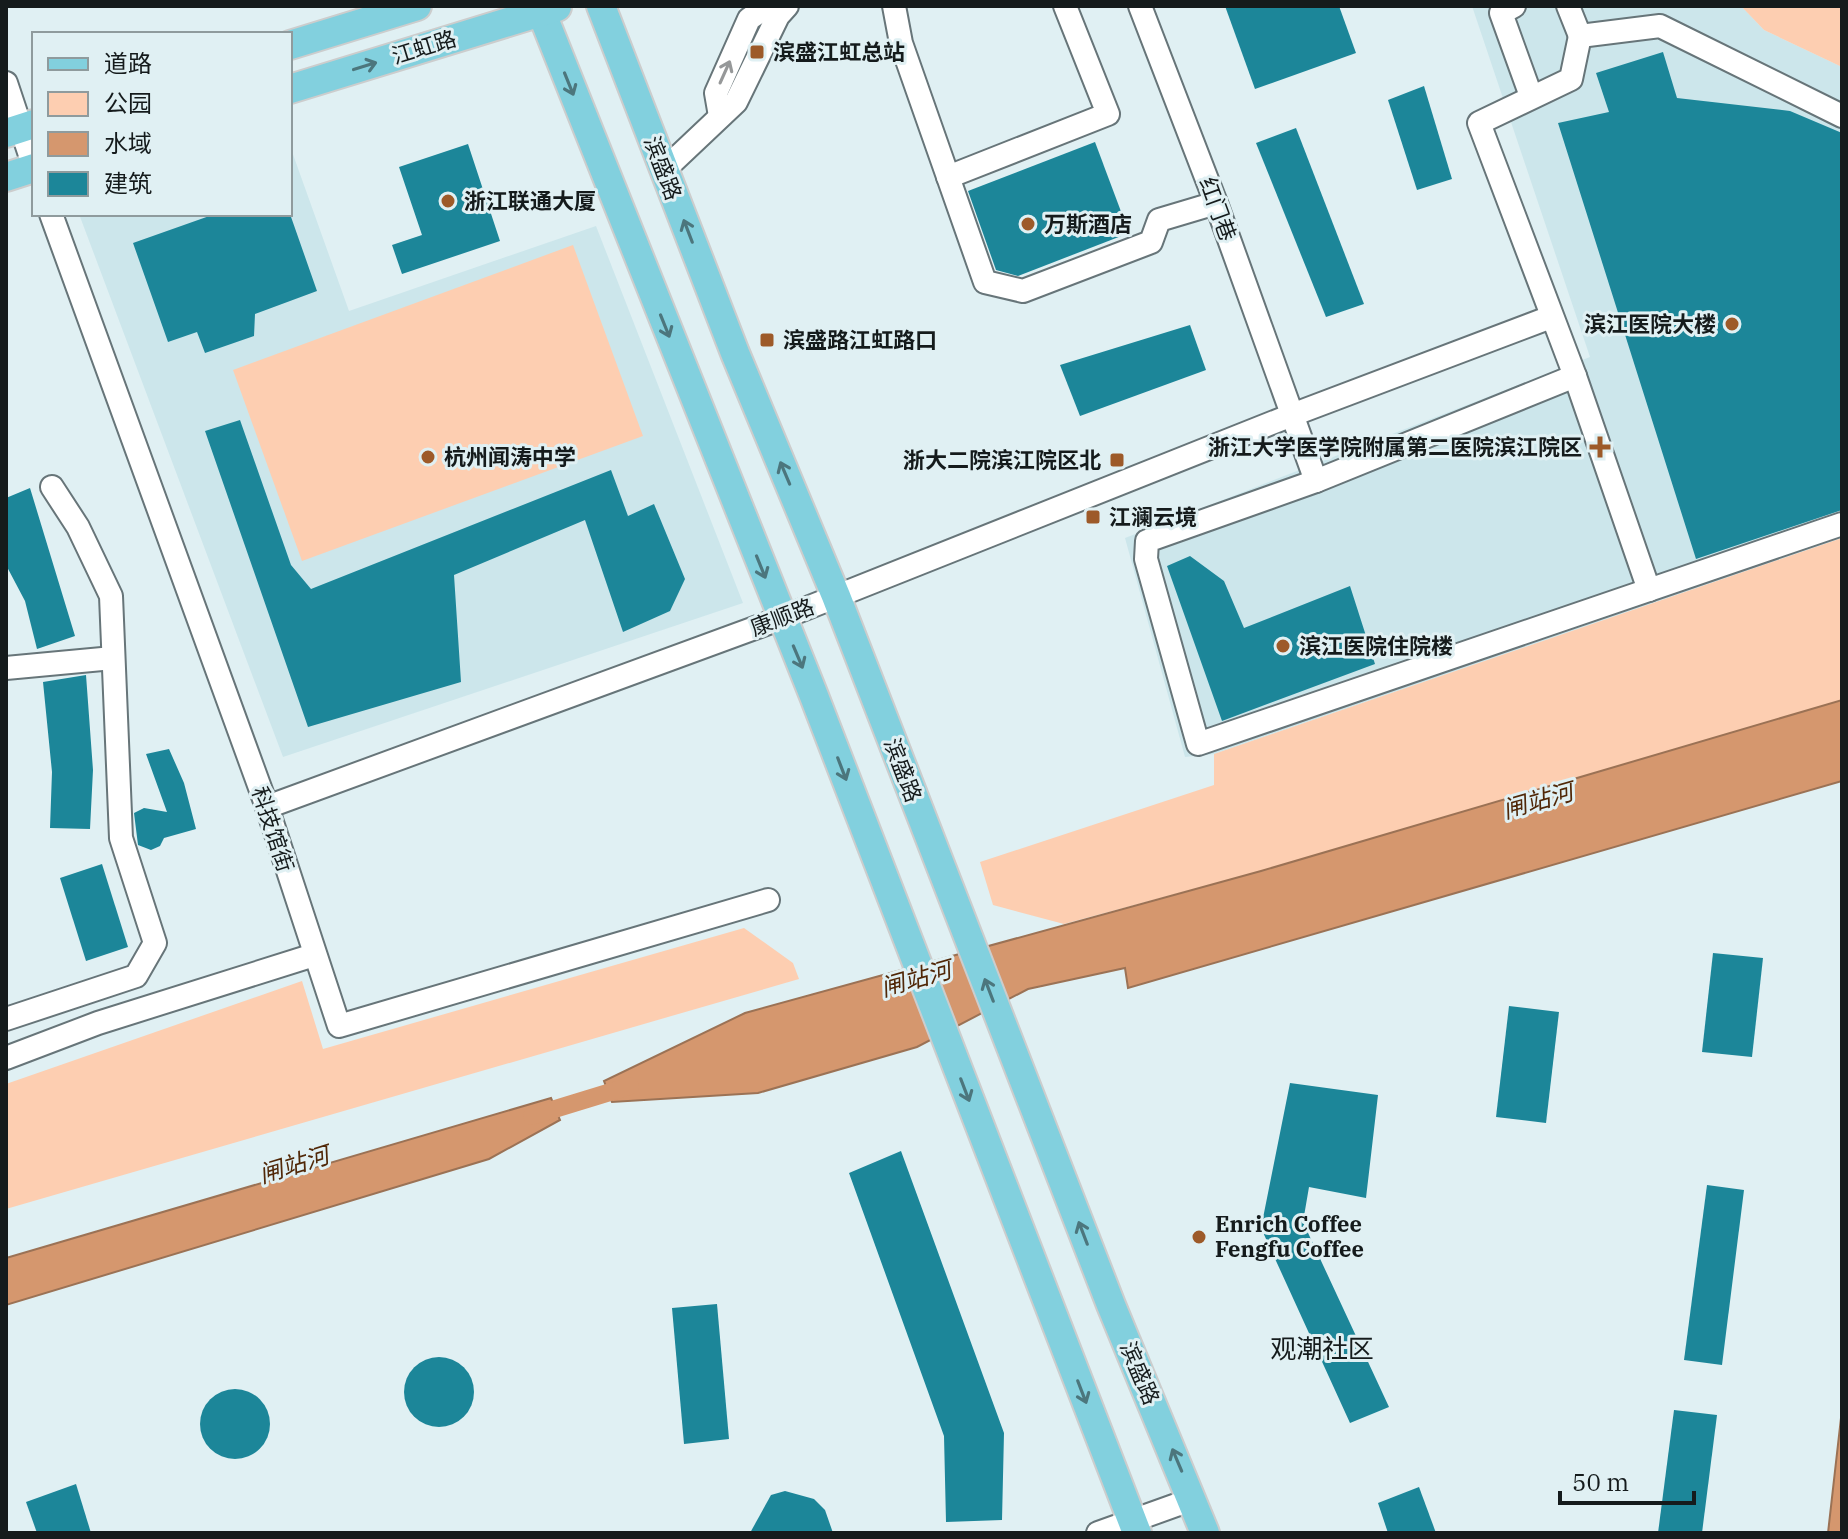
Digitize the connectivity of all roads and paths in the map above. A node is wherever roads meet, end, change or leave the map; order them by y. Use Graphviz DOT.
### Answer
graph roads {
  1 [pos="417,6"];
  2 [pos="601,6"];
  3 [pos="768,6"];
  4 [pos="787,6"];
  5 [pos="894,6"];
  6 [pos="1065,6"];
  7 [pos="1140,6"];
  8 [pos="1514,6"];
  9 [pos="1568,6"];
  10 [pos="546,8"];
  11 [pos="1580,36"];
  12 [pos="292,44"];
  13 [pos="6,83"];
  14 [pos="292,88"];
  15 [pos="1531,96"];
  16 [pos="720,116"];
  17 [pos="1842,116"];
  18 [pos="21,128"];
  19 [pos="32,161"];
  20 [pos="32,168"];
  21 [pos="664,170"];
  22 [pos="6,177"];
  23 [pos="948,177"];
  24 [pos="1216,203"];
  25 [pos="52,216"];
  26 [pos="1551,317"];
  27 [pos="1575,376"];
  28 [pos="1292,415"];
  29 [pos="1316,481"];
  30 [pos="52,487"];
  31 [pos="1842,524"];
  32 [pos="1649,590"];
  33 [pos="836,596"];
  34 [pos="782,618"];
  35 [pos="113,658"];
  36 [pos="6,668"];
  37 [pos="267,807"];
  38 [pos="768,900"];
  39 [pos="314,955"];
  40 [pos="6,1019"];
  41 [pos="6,1058"];
  42 [pos="1193,1499"];
  43 [pos="1135,1527"];
  44 [pos="1098,1533"];
  45 [pos="1205,1533"];
  1 -- 12 [label="main road, 江虹路"];
  2 -- 21 [label="main road, 滨盛路"];
  16 -- 3 [label="street, one-way"];
  4 -- 16 [label="street"];
  5 -- 23 [label="street"];
  6 -- 23 [label="street"];
  7 -- 24 [label="street, 红门巷"];
  8 -- 15 [label="street"];
  9 -- 11 [label="street"];
  14 -- 10 [label="main road, 江虹路, one-way"];
  10 -- 34 [label="main road, one-way"];
  11 -- 15 [label="street"];
  11 -- 17 [label="street"];
  13 -- 18 [label="street"];
  15 -- 26 [label="street"];
  16 -- 21 [label="street"];
  18 -- 19 [label="street"];
  20 -- 22 [label="main road"];
  33 -- 21 [label="main road, 滨盛路, one-way"];
  23 -- 24 [label="street"];
  24 -- 28 [label="street, 红门巷"];
  25 -- 37 [label="street, 科技馆街"];
  26 -- 27 [label="street"];
  26 -- 28 [label="street, 康顺路"];
  27 -- 29 [label="street"];
  27 -- 32 [label="street"];
  28 -- 29 [label="street, 红门巷"];
  28 -- 33 [label="street, 康顺路"];
  29 -- 32 [label="street"];
  30 -- 35 [label="street"];
  31 -- 32 [label="street"];
  33 -- 34 [label="street, 康顺路"];
  42 -- 33 [label="main road, 滨盛路, one-way"];
  34 -- 37 [label="street, 康顺路"];
  34 -- 43 [label="main road, one-way"];
  35 -- 36 [label="street"];
  35 -- 40 [label="street"];
  37 -- 39 [label="street, 科技馆街"];
  38 -- 39 [label="street, 科技馆街"];
  39 -- 41 [label="street"];
  42 -- 43 [label="street"];
  42 -- 45 [label="main road, 滨盛路"];
  43 -- 44 [label="street"];
}
